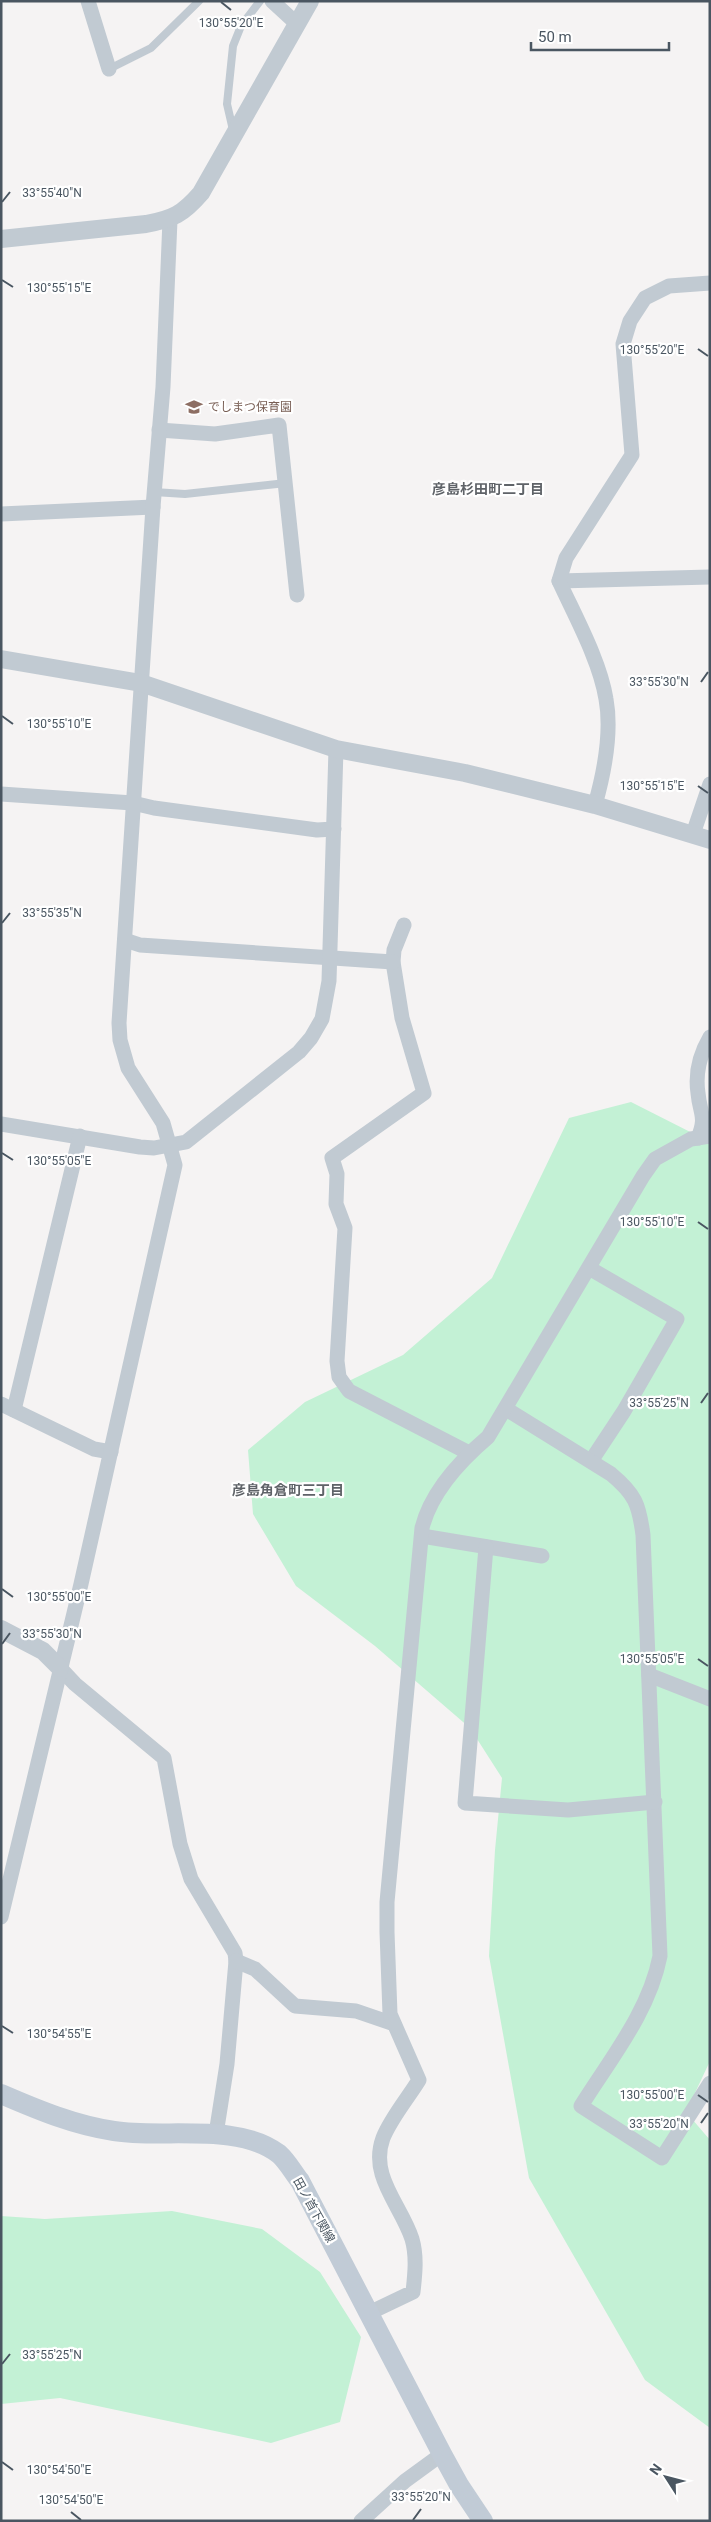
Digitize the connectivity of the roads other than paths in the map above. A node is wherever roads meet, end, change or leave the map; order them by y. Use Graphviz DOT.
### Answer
graph roads {
  1 [pos="88,1"];
  2 [pos="198,1"];
  3 [pos="260,1"];
  4 [pos="272,1"];
  5 [pos="310,1"];
  6 [pos="297,24"];
  7 [pos="109,69"];
  8 [pos="234,134"];
  9 [pos="170,220"];
  10 [pos="1,239"];
  11 [pos="710,283"];
  12 [pos="159,430"];
  13 [pos="286,483"];
  14 [pos="153,499"];
  15 [pos="1,514"];
  16 [pos="710,577"];
  17 [pos="559,581"];
  18 [pos="297,595"];
  19 [pos="1,659"];
  20 [pos="140,683"];
  21 [pos="336,749"];
  22 [pos="710,784"];
  23 [pos="1,794"];
  24 [pos="133,803"];
  25 [pos="595,805"];
  26 [pos="334,828"];
  27 [pos="702,837"];
  28 [pos="404,925"];
  29 [pos="125,940"];
  30 [pos="331,958"];
  31 [pos="393,962"];
  32 [pos="710,1037"];
  33 [pos="1,1124"];
  34 [pos="80,1136"];
  35 [pos="704,1137"];
  36 [pos="170,1146"];
  37 [pos="589,1268"];
  38 [pos="8,1407"];
  39 [pos="506,1409"];
  40 [pos="111,1452"];
  41 [pos="469,1453"];
  42 [pos="591,1461"];
  43 [pos="422,1536"];
  44 [pos="486,1547"];
  45 [pos="542,1556"];
  46 [pos="1,1629"];
  47 [pos="60,1668"];
  48 [pos="649,1676"];
  49 [pos="710,1699"];
  50 [pos="655,1802"];
  51 [pos="1,1917"];
  52 [pos="236,1961"];
  53 [pos="394,2024"];
  54 [pos="710,2083"];
  55 [pos="1,2094"];
  56 [pos="216,2134"];
  57 [pos="370,2313"];
  58 [pos="442,2454"];
  59 [pos="361,2521"];
  60 [pos="483,2521"];
  1 -- 7 [label="street"];
  2 -- 7 [label="lane"];
  3 -- 8 [label="lane"];
  4 -- 6 [label="street"];
  5 -- 6 [label="street"];
  6 -- 8 [label="street"];
  8 -- 9 [label="street"];
  9 -- 10 [label="street"];
  9 -- 12 [label="street"];
  11 -- 17 [label="street"];
  12 -- 13 [label="street"];
  12 -- 14 [label="street"];
  13 -- 14 [label="lane"];
  13 -- 18 [label="street"];
  14 -- 15 [label="street"];
  14 -- 20 [label="street"];
  16 -- 17 [label="street"];
  17 -- 25 [label="street"];
  19 -- 20 [label="street"];
  20 -- 21 [label="street"];
  20 -- 24 [label="street"];
  21 -- 25 [label="street"];
  21 -- 26 [label="street"];
  22 -- 27 [label="street"];
  23 -- 24 [label="street"];
  24 -- 26 [label="street"];
  24 -- 29 [label="street"];
  25 -- 27 [label="street"];
  26 -- 30 [label="street"];
  28 -- 31 [label="street"];
  29 -- 30 [label="street"];
  29 -- 36 [label="street"];
  30 -- 31 [label="street"];
  30 -- 36 [label="street"];
  31 -- 41 [label="street"];
  32 -- 35 [label="street"];
  33 -- 34 [label="street"];
  34 -- 36 [label="street"];
  34 -- 38 [label="street"];
  35 -- 37 [label="street"];
  36 -- 40 [label="street"];
  37 -- 39 [label="street"];
  37 -- 42 [label="street"];
  38 -- 40 [label="street"];
  39 -- 41 [label="street"];
  39 -- 42 [label="street"];
  40 -- 47 [label="street"];
  41 -- 43 [label="street"];
  42 -- 48 [label="street"];
  43 -- 44 [label="street"];
  43 -- 53 [label="street"];
  44 -- 45 [label="street"];
  44 -- 50 [label="street"];
  46 -- 47 [label="street"];
  47 -- 51 [label="street"];
  47 -- 52 [label="street"];
  48 -- 49 [label="street"];
  48 -- 50 [label="street"];
  50 -- 54 [label="street"];
  52 -- 53 [label="street"];
  52 -- 56 [label="street"];
  53 -- 57 [label="street"];
  55 -- 56 [label="main road, 田ノ首下関線"];
  56 -- 57 [label="main road, 田ノ首下関線"];
  57 -- 58 [label="main road, 田ノ首下関線"];
  58 -- 59 [label="street"];
  58 -- 60 [label="main road, 田ノ首下関線"];
}
